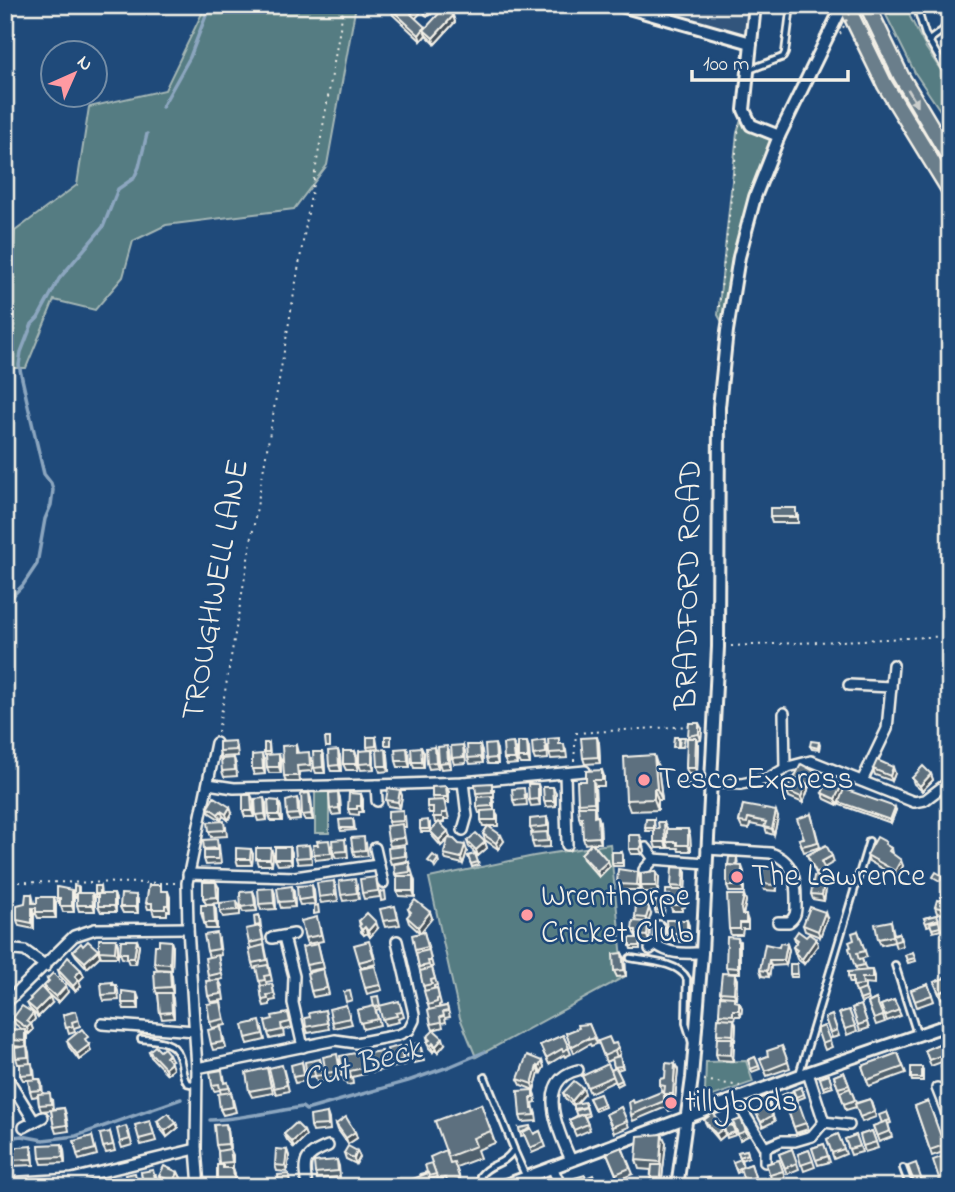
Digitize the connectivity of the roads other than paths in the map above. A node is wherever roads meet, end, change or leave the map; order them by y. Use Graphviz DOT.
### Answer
graph roads {
  1 [pos="432,5"];
  2 [pos="618,5"];
  3 [pos="755,5"];
  4 [pos="791,5"];
  5 [pos="844,5"];
  6 [pos="867,5"];
  7 [pos="916,5"];
  8 [pos="428,12"];
  9 [pos="950,18"];
  10 [pos="928,41"];
  11 [pos="751,43"];
  12 [pos="749,71"];
  13 [pos="950,78"];
  14 [pos="779,136"];
  15 [pos="950,158"];
  16 [pos="950,191"];
  17 [pos="893,665"];
  18 [pos="849,685"];
  19 [pos="891,687"];
  20 [pos="784,713"];
  21 [pos="216,743"];
  22 [pos="785,768"];
  23 [pos="585,771"];
  24 [pos="569,772"];
  25 [pos="687,781"];
  26 [pos="862,781"];
  27 [pos="950,781"];
  28 [pos="463,782"];
  29 [pos="712,782"];
  30 [pos="208,784"];
  31 [pos="376,785"];
  32 [pos="377,801"];
  33 [pos="463,830"];
  34 [pos="869,841"];
  35 [pos="567,845"];
  36 [pos="375,848"];
  37 [pos="646,848"];
  38 [pos="707,849"];
  39 [pos="654,859"];
  40 [pos="706,863"];
  41 [pos="378,865"];
  42 [pos="645,870"];
  43 [pos="188,878"];
  44 [pos="383,883"];
  45 [pos="778,922"];
  46 [pos="659,926"];
  47 [pos="188,928"];
  48 [pos="272,938"];
  49 [pos="397,941"];
  50 [pos="5,949"];
  51 [pos="702,953"];
  52 [pos="630,958"];
  53 [pos="46,965"];
  54 [pos="895,965"];
  55 [pos="5,1004"];
  56 [pos="102,1024"];
  57 [pos="950,1024"];
  58 [pos="195,1031"];
  59 [pos="918,1035"];
  60 [pos="141,1039"];
  61 [pos="303,1047"];
  62 [pos="695,1053"];
  63 [pos="197,1068"];
  64 [pos="579,1070"];
  65 [pos="5,1074"];
  66 [pos="803,1074"];
  67 [pos="485,1077"];
  68 [pos="197,1085"];
  69 [pos="937,1087"];
  70 [pos="946,1100"];
  71 [pos="745,1114"];
  72 [pos="687,1118"];
  73 [pos="950,1121"];
  74 [pos="824,1122"];
  75 [pos="849,1125"];
  76 [pos="24,1127"];
  77 [pos="328,1146"];
  78 [pos="765,1148"];
  79 [pos="196,1149"];
  80 [pos="514,1149"];
  81 [pos="571,1160"];
  82 [pos="765,1162"];
  83 [pos="552,1167"];
  84 [pos="903,1168"];
  85 [pos="526,1177"];
  86 [pos="5,1183"];
  87 [pos="199,1187"];
  88 [pos="307,1187"];
  89 [pos="485,1187"];
  90 [pos="500,1187"];
  91 [pos="561,1187"];
  92 [pos="677,1187"];
  93 [pos="910,1187"];
  1 -- 8 [label="lane"];
  2 -- 11 [label="street"];
  3 -- 11 [label="street"];
  4 -- 12 [label="lane"];
  5 -- 14 [label="street, BRADFORD ROAD"];
  5 -- 16 [label="highway"];
  6 -- 15 [label="highway, one-way"];
  7 -- 10 [label="lane"];
  9 -- 10 [label="lane"];
  10 -- 13 [label="lane"];
  11 -- 12 [label="street"];
  12 -- 14 [label="street"];
  14 -- 29 [label="street, BRADFORD ROAD"];
  17 -- 19 [label="street"];
  18 -- 19 [label="street"];
  19 -- 26 [label="street"];
  20 -- 22 [label="street"];
  21 -- 30 [label="street, TROUGHWELL LANE"];
  22 -- 26 [label="street"];
  22 -- 29 [label="street"];
  23 -- 24 [label="street"];
  24 -- 28 [label="street"];
  24 -- 35 [label="street"];
  25 -- 29 [label="lane"];
  26 -- 27 [label="street"];
  28 -- 31 [label="street"];
  28 -- 33 [label="street"];
  29 -- 38 [label="street, BRADFORD ROAD"];
  30 -- 31 [label="street"];
  30 -- 43 [label="street, TROUGHWELL LANE"];
  31 -- 32 [label="street"];
  34 -- 66 [label="lane"];
  36 -- 41 [label="street"];
  37 -- 39 [label="street"];
  38 -- 40 [label="street, BRADFORD ROAD"];
  38 -- 45 [label="street"];
  39 -- 40 [label="street"];
  39 -- 42 [label="street"];
  40 -- 51 [label="street, BRADFORD ROAD"];
  41 -- 43 [label="street"];
  41 -- 44 [label="street"];
  43 -- 47 [label="street, TROUGHWELL LANE"];
  46 -- 51 [label="street"];
  47 -- 53 [label="street"];
  47 -- 58 [label="street, TROUGHWELL LANE"];
  48 -- 61 [label="street"];
  49 -- 61 [label="street"];
  50 -- 53 [label="street"];
  51 -- 62 [label="street, BRADFORD ROAD"];
  52 -- 62 [label="lane"];
  53 -- 55 [label="street"];
  54 -- 59 [label="lane"];
  56 -- 58 [label="street"];
  57 -- 59 [label="street"];
  58 -- 63 [label="street, TROUGHWELL LANE"];
  59 -- 66 [label="street"];
  60 -- 68 [label="lane"];
  61 -- 63 [label="street"];
  62 -- 72 [label="street, BRADFORD ROAD"];
  63 -- 68 [label="street, TROUGHWELL LANE"];
  64 -- 81 [label="street"];
  65 -- 76 [label="street"];
  66 -- 72 [label="street"];
  66 -- 74 [label="street"];
  67 -- 80 [label="lane"];
  68 -- 79 [label="street, TROUGHWELL LANE"];
  69 -- 70 [label="street"];
  70 -- 73 [label="street"];
  71 -- 78 [label="street"];
  72 -- 81 [label="street"];
  72 -- 92 [label="street, BRADFORD ROAD"];
  74 -- 75 [label="street"];
  74 -- 78 [label="street"];
  77 -- 88 [label="street"];
  78 -- 82 [label="street"];
  79 -- 86 [label="street"];
  79 -- 87 [label="street, TROUGHWELL LANE"];
  80 -- 85 [label="lane"];
  80 -- 89 [label="lane"];
  81 -- 83 [label="street"];
  83 -- 85 [label="street"];
  83 -- 91 [label="street"];
  84 -- 93 [label="lane"];
  85 -- 90 [label="street"];
}
